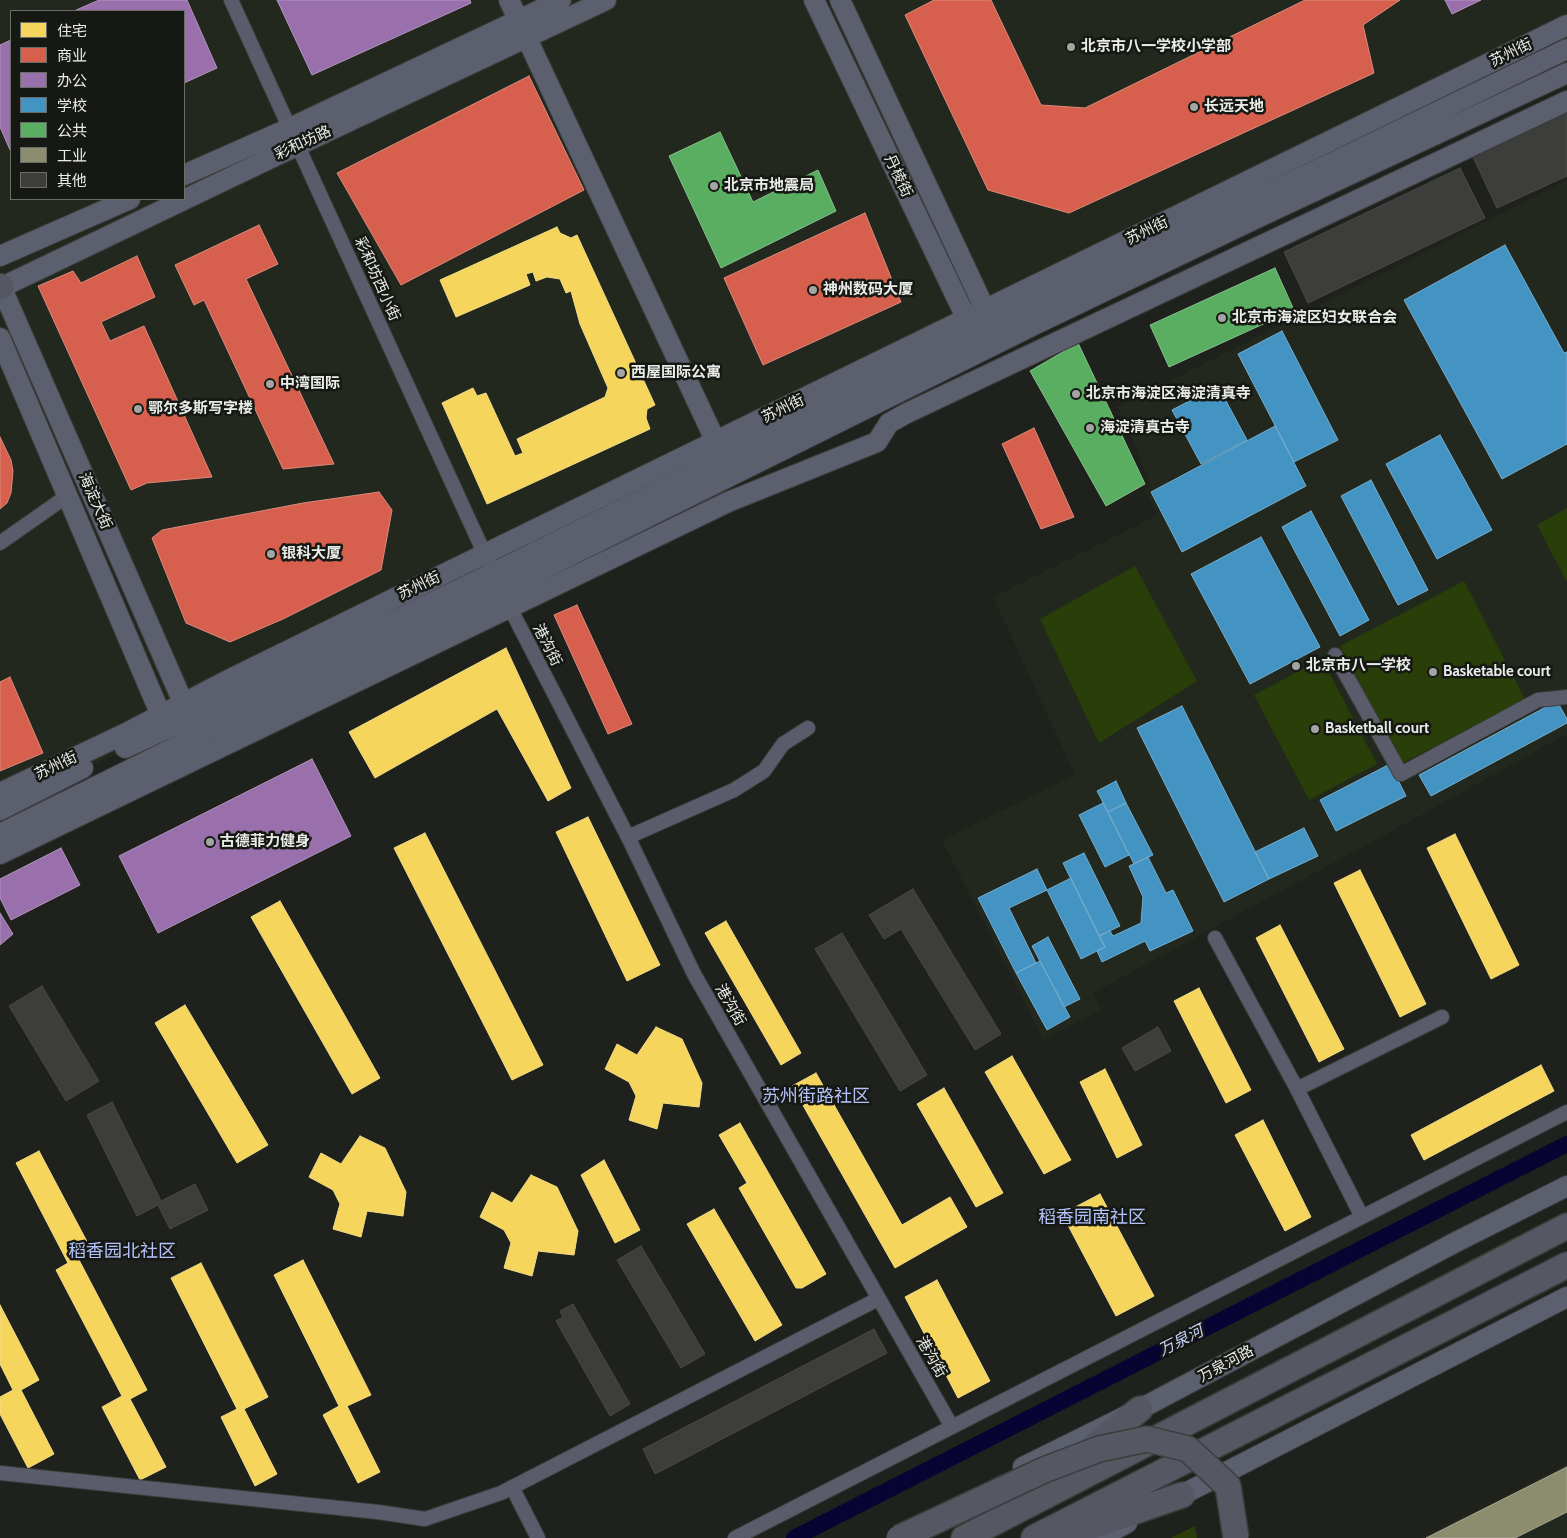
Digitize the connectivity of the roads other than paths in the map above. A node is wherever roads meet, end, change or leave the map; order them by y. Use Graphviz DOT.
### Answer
graph roads {
  1 [pos="231,0"];
  2 [pos="509,0"];
  3 [pos="561,0"];
  4 [pos="606,0"];
  5 [pos="814,0"];
  6 [pos="840,0"];
  7 [pos="540,13"];
  8 [pos="1567,25"];
  9 [pos="522,29"];
  10 [pos="1567,49"];
  11 [pos="1567,74"];
  12 [pos="1567,101"];
  13 [pos="294,137"];
  14 [pos="185,175"];
  15 [pos="185,193"];
  16 [pos="128,200"];
  17 [pos="171,200"];
  18 [pos="0,256"];
  19 [pos="0,287"];
  20 [pos="993,326"];
  21 [pos="975,335"];
  22 [pos="0,338"];
  23 [pos="716,442"];
  24 [pos="67,496"];
  25 [pos="0,543"];
  26 [pos="484,554"];
  27 [pos="497,581"];
  28 [pos="510,608"];
  29 [pos="1335,655"];
  30 [pos="1567,697"];
  31 [pos="190,719"];
  32 [pos="164,722"];
  33 [pos="808,728"];
  34 [pos="176,747"];
  35 [pos="0,794"];
  36 [pos="0,810"];
  37 [pos="0,834"];
  38 [pos="628,836"];
  39 [pos="0,854"];
  40 [pos="1215,938"];
  41 [pos="1442,1017"];
  42 [pos="1297,1090"];
  43 [pos="1567,1112"];
  44 [pos="1567,1186"];
  45 [pos="1362,1217"];
  46 [pos="1567,1226"];
  47 [pos="1567,1266"];
  48 [pos="1567,1297"];
  49 [pos="878,1299"];
  50 [pos="1140,1408"];
  51 [pos="952,1427"];
  52 [pos="0,1473"];
  53 [pos="512,1487"];
  54 [pos="1182,1495"];
  55 [pos="1015,1512"];
  56 [pos="538,1538"];
  57 [pos="735,1538"];
  58 [pos="883,1538"];
  59 [pos="899,1538"];
  60 [pos="964,1538"];
  61 [pos="1034,1538"];
  62 [pos="1057,1538"];
  63 [pos="1099,1538"];
  64 [pos="1236,1538"];
  1 -- 13 [label="street, 彩和坊西小街"];
  2 -- 9 [label="street"];
  3 -- 7 [label="street, 彩和坊路"];
  4 -- 7 [label="street, 彩和坊路"];
  5 -- 21 [label="street, 丹棱街"];
  6 -- 20 [label="street, 丹棱街"];
  7 -- 9 [label="street, 彩和坊路"];
  8 -- 20 [label="street, 苏州街"];
  9 -- 13 [label="street, 彩和坊路"];
  9 -- 23 [label="street"];
  10 -- 20 [label="street, 苏州街"];
  11 -- 20 [label="street, 苏州街"];
  12 -- 28 [label="street"];
  13 -- 14 [label="street, 彩和坊路"];
  13 -- 15 [label="street, 彩和坊路"];
  13 -- 26 [label="street, 彩和坊西小街"];
  16 -- 18 [label="street"];
  17 -- 19 [label="street, 彩和坊路"];
  19 -- 31 [label="street, 海淀大街"];
  20 -- 21 [label="street, 苏州街"];
  20 -- 21 [label="street, 苏州街"];
  21 -- 23 [label="street, 苏州街"];
  21 -- 27 [label="street, 苏州街"];
  22 -- 24 [label="street, 海淀大街"];
  23 -- 26 [label="street, 苏州街"];
  24 -- 25 [label="street"];
  24 -- 32 [label="street, 海淀大街"];
  26 -- 27 [label="street, 彩和坊西小街"];
  26 -- 31 [label="street, 苏州街"];
  27 -- 28 [label="street, 港沟街"];
  27 -- 31 [label="street, 苏州街"];
  28 -- 38 [label="street, 港沟街"];
  28 -- 39 [label="street"];
  29 -- 30 [label="street"];
  31 -- 32 [label="street, 苏州街"];
  31 -- 34 [label="street, 苏州街"];
  32 -- 34 [label="street, 海淀大街"];
  32 -- 35 [label="street, 苏州街"];
  32 -- 36 [label="street, 苏州街"];
  33 -- 38 [label="street"];
  34 -- 37 [label="street, 苏州街"];
  38 -- 49 [label="street, 港沟街"];
  40 -- 42 [label="street"];
  41 -- 42 [label="street"];
  42 -- 45 [label="street"];
  43 -- 45 [label="street"];
  44 -- 50 [label="street, 万泉河路"];
  45 -- 51 [label="street"];
  46 -- 55 [label="highway"];
  47 -- 61 [label="highway"];
  48 -- 54 [label="street"];
  49 -- 51 [label="street, 港沟街"];
  49 -- 53 [label="street"];
  50 -- 55 [label="highway"];
  50 -- 58 [label="street, 万泉河路"];
  51 -- 57 [label="street"];
  52 -- 53 [label="street"];
  53 -- 56 [label="street"];
  54 -- 62 [label="highway"];
  54 -- 63 [label="street"];
  55 -- 60 [label="highway"];
  59 -- 64 [label="highway, bridge"];
}
